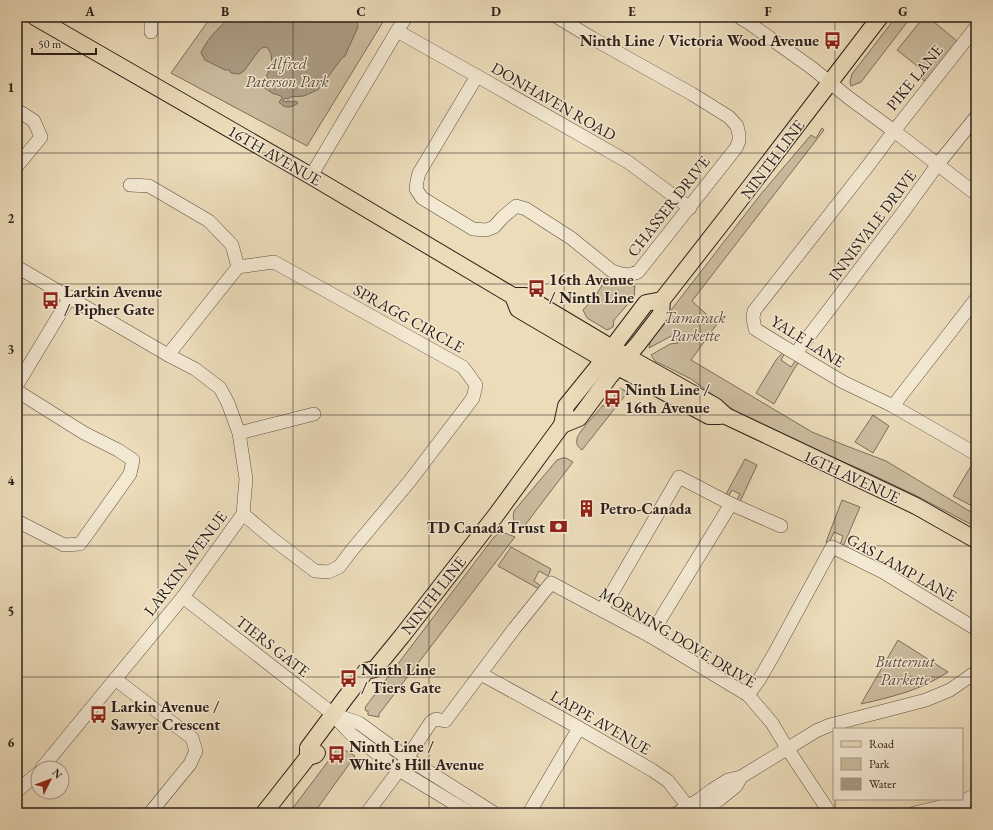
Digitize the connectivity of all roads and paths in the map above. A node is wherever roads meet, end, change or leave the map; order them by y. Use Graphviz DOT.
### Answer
graph roads {
  1 [pos="35,17"];
  2 [pos="151,17"];
  3 [pos="406,17"];
  4 [pos="556,17"];
  5 [pos="739,17"];
  6 [pos="880,17"];
  7 [pos="976,27"];
  8 [pos="397,31"];
  9 [pos="151,32"];
  10 [pos="477,76"];
  11 [pos="830,83"];
  12 [pos="17,110"];
  13 [pos="976,117"];
  14 [pos="894,131"];
  15 [pos="938,164"];
  16 [pos="17,166"];
  17 [pos="311,176"];
  18 [pos="130,186"];
  19 [pos="976,194"];
  20 [pos="690,208"];
  21 [pos="17,267"];
  22 [pos="238,267"];
  23 [pos="70,297"];
  24 [pos="976,299"];
  25 [pos="662,300"];
  26 [pos="796,353"];
  27 [pos="608,354"];
  28 [pos="168,355"];
  29 [pos="623,362"];
  30 [pos="17,385"];
  31 [pos="17,391"];
  32 [pos="893,406"];
  33 [pos="314,414"];
  34 [pos="562,425"];
  35 [pos="239,433"];
  36 [pos="976,454"];
  37 [pos="731,504"];
  38 [pos="243,514"];
  39 [pos="17,521"];
  40 [pos="781,526"];
  41 [pos="976,540"];
  42 [pos="183,597"];
  43 [pos="602,610"];
  44 [pos="976,629"];
  45 [pos="650,636"];
  46 [pos="976,672"];
  47 [pos="481,674"];
  48 [pos="115,680"];
  49 [pos="748,695"];
  50 [pos="339,718"];
  51 [pos="579,728"];
  52 [pos="787,748"];
  53 [pos="407,758"];
  54 [pos="49,760"];
  55 [pos="399,770"];
  56 [pos="741,777"];
  57 [pos="30,780"];
  58 [pos="17,791"];
  59 [pos="976,795"];
  60 [pos="964,808"];
  61 [pos="686,811"];
  62 [pos="150,813"];
  63 [pos="264,813"];
  64 [pos="367,813"];
  65 [pos="470,813"];
  66 [pos="494,813"];
  67 [pos="529,813"];
  68 [pos="699,813"];
  69 [pos="830,813"];
  70 [pos="914,813"];
  1 -- 17 [label="main road, 16TH AVENUE"];
  2 -- 9 [label="street"];
  3 -- 8 [label="street"];
  4 -- 20 [label="street, CHASSER DRIVE"];
  5 -- 11 [label="street"];
  6 -- 11 [label="main road, NINTH LINE"];
  7 -- 14 [label="street, PIKE LANE"];
  8 -- 10 [label="street, DONHAVEN ROAD"];
  8 -- 17 [label="street"];
  10 -- 20 [label="street, DONHAVEN ROAD"];
  10 -- 20 [label="street, CHASSER DRIVE"];
  11 -- 14 [label="street"];
  11 -- 25 [label="main road, NINTH LINE"];
  12 -- 16 [label="street"];
  13 -- 15 [label="street, INNISVALE DRIVE"];
  14 -- 15 [label="street"];
  14 -- 26 [label="street, YALE LANE"];
  15 -- 19 [label="street"];
  15 -- 26 [label="street, INNISVALE DRIVE"];
  17 -- 27 [label="main road, 16TH AVENUE"];
  18 -- 22 [label="street"];
  21 -- 23 [label="street, LARKIN AVENUE"];
  22 -- 28 [label="street"];
  22 -- 38 [label="street, SPRAGG CIRCLE"];
  23 -- 28 [label="street, LARKIN AVENUE"];
  23 -- 30 [label="street"];
  24 -- 32 [label="street"];
  25 -- 27 [label="main road, NINTH LINE"];
  25 -- 29 [label="main road, NINTH LINE"];
  26 -- 32 [label="street, YALE LANE"];
  27 -- 29 [label="main road, 16TH AVENUE"];
  27 -- 34 [label="main road, NINTH LINE"];
  28 -- 35 [label="street, LARKIN AVENUE"];
  29 -- 34 [label="main road, NINTH LINE"];
  29 -- 41 [label="main road, 16TH AVENUE"];
  31 -- 39 [label="street"];
  32 -- 36 [label="street, YALE LANE"];
  33 -- 35 [label="street"];
  34 -- 50 [label="main road, NINTH LINE"];
  35 -- 38 [label="street, LARKIN AVENUE"];
  37 -- 40 [label="street"];
  37 -- 43 [label="street"];
  37 -- 45 [label="street"];
  38 -- 42 [label="street, LARKIN AVENUE"];
  42 -- 48 [label="street, LARKIN AVENUE"];
  42 -- 50 [label="street, TIERS GATE"];
  43 -- 45 [label="street, MORNING DOVE DRIVE"];
  43 -- 47 [label="street, MORNING DOVE DRIVE"];
  44 -- 49 [label="street, GAS LAMP LANE"];
  45 -- 49 [label="street, MORNING DOVE DRIVE"];
  46 -- 52 [label="street"];
  47 -- 51 [label="street, LAPPE AVENUE"];
  47 -- 53 [label="street"];
  48 -- 54 [label="street, LARKIN AVENUE"];
  48 -- 62 [label="street"];
  49 -- 52 [label="street, MORNING DOVE DRIVE"];
  50 -- 53 [label="street"];
  50 -- 55 [label="street"];
  50 -- 63 [label="main road, NINTH LINE"];
  51 -- 61 [label="street, LAPPE AVENUE"];
  51 -- 67 [label="street"];
  52 -- 56 [label="street"];
  52 -- 69 [label="street, MORNING DOVE DRIVE"];
  53 -- 55 [label="street"];
  53 -- 66 [label="street"];
  55 -- 64 [label="street"];
  55 -- 65 [label="street"];
  56 -- 61 [label="street"];
  56 -- 68 [label="street"];
  57 -- 58 [label="street"];
  59 -- 60 [label="street"];
  60 -- 70 [label="street"];
}
